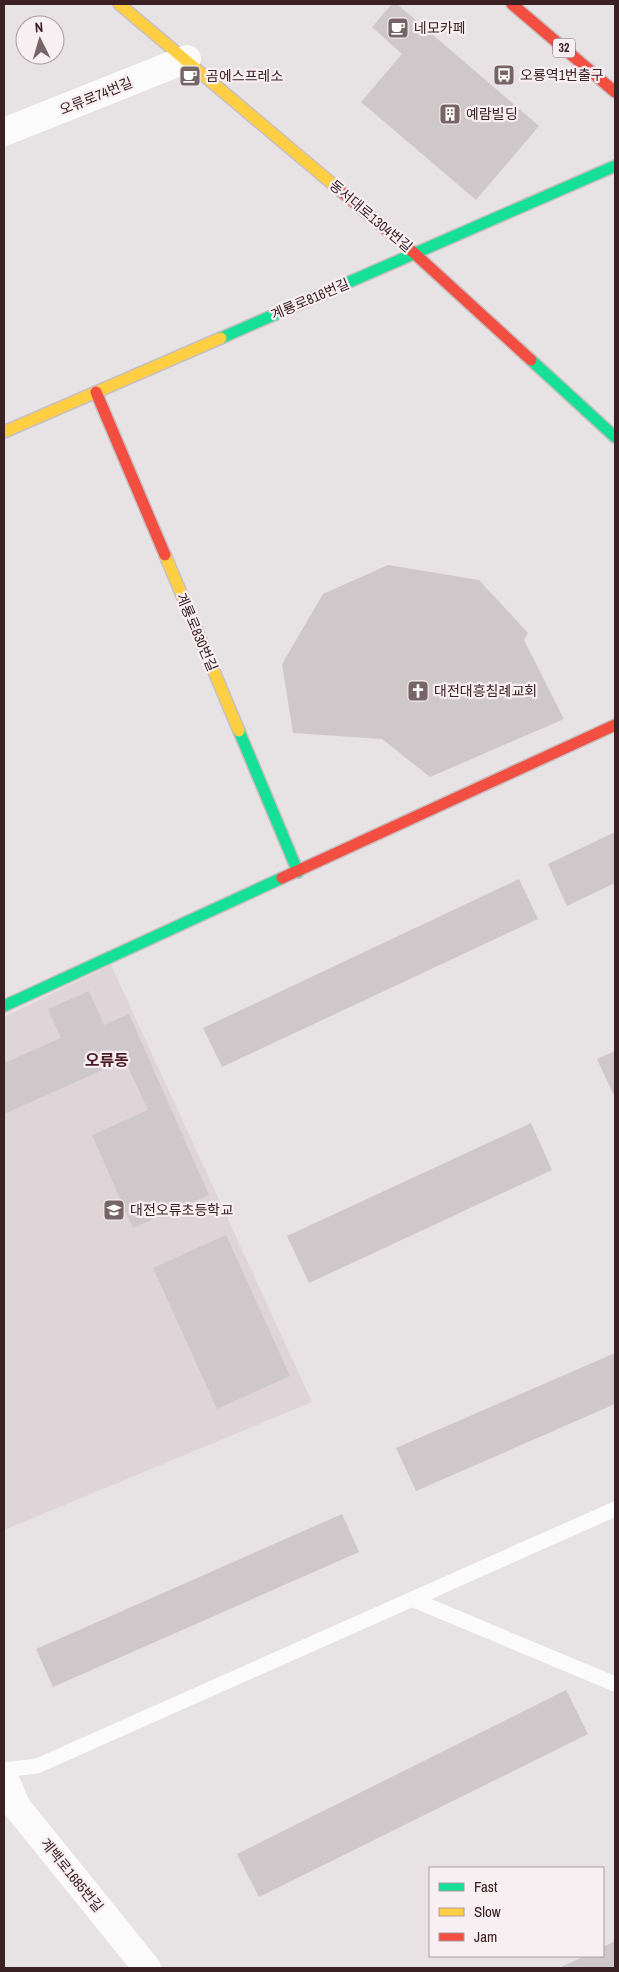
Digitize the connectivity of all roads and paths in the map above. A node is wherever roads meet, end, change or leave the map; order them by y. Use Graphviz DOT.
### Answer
graph roads {
  1 [pos="119,4"];
  2 [pos="512,4"];
  3 [pos="187,59"];
  4 [pos="615,92"];
  5 [pos="4,132"];
  6 [pos="615,166"];
  7 [pos="414,253"];
  8 [pos="96,392"];
  9 [pos="4,432"];
  10 [pos="615,437"];
  11 [pos="615,725"];
  12 [pos="298,872"];
  13 [pos="4,1006"];
  14 [pos="615,1509"];
  15 [pos="414,1600"];
  16 [pos="615,1684"];
  17 [pos="4,1770"];
  18 [pos="4,1777"];
  19 [pos="147,1968"];
  1 -- 3 [label="street, 동서대로1304번길"];
  2 -- 4 [label="street, 32"];
  3 -- 5 [label="street, 오류로74번길"];
  3 -- 7 [label="street, 동서대로1304번길"];
  6 -- 7 [label="street, 계룡로816번길"];
  7 -- 8 [label="street, 계룡로816번길"];
  7 -- 10 [label="street, 동서대로1304번길"];
  8 -- 9 [label="street, 계룡로816번길"];
  8 -- 12 [label="street, 계룡로830번길"];
  11 -- 12 [label="street"];
  12 -- 13 [label="street"];
  14 -- 15 [label="lane"];
  15 -- 16 [label="lane"];
  15 -- 17 [label="lane"];
  18 -- 19 [label="street, 계백로1685번길"];
}
